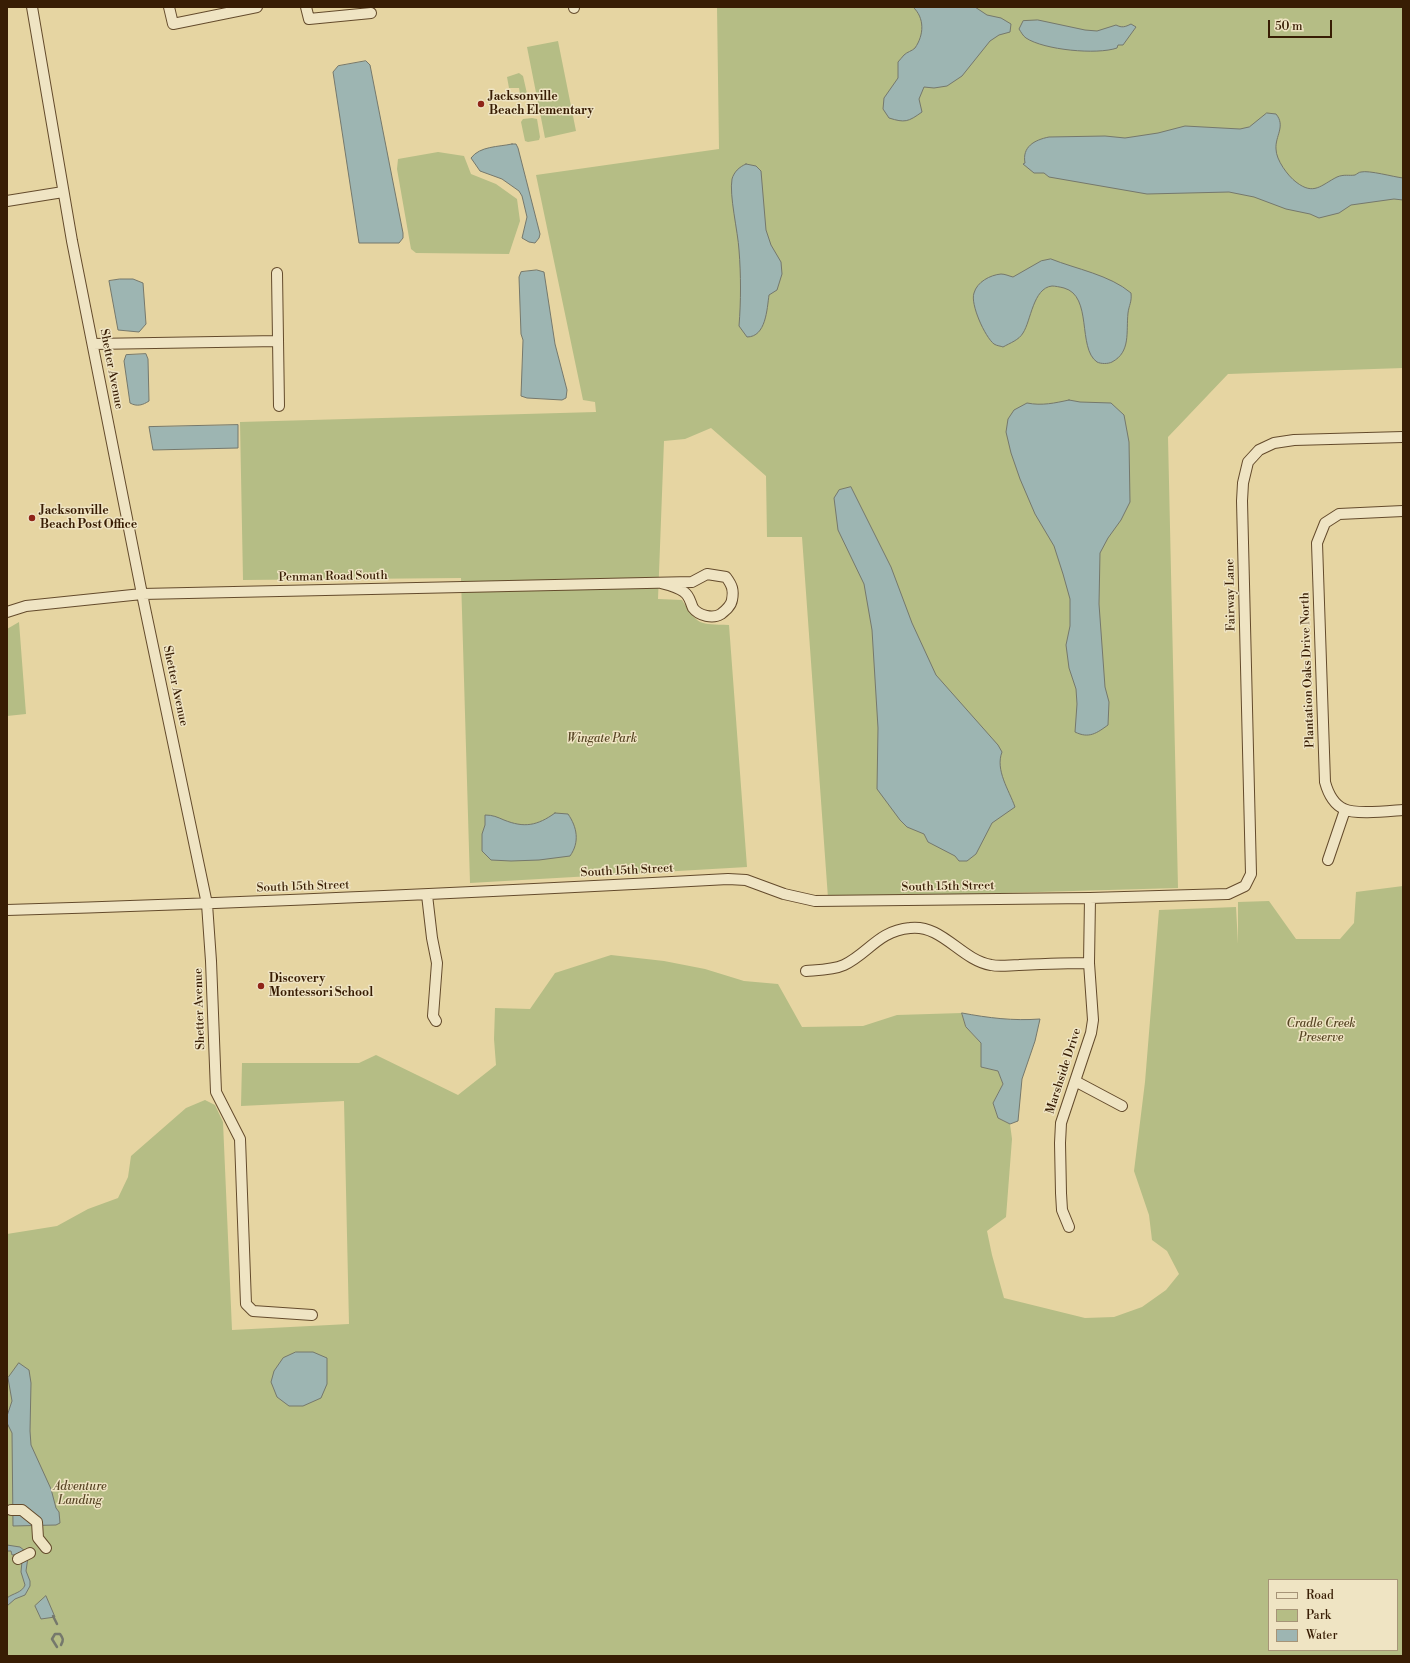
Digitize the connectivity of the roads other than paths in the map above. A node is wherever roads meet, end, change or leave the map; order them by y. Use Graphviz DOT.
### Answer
graph roads {
  1 [pos="32,7"];
  2 [pos="169,7"];
  3 [pos="257,7"];
  4 [pos="306,7"];
  5 [pos="371,13"];
  6 [pos="63,192"];
  7 [pos="7,201"];
  8 [pos="277,273"];
  9 [pos="278,341"];
  10 [pos="93,344"];
  11 [pos="279,406"];
  12 [pos="1403,437"];
  13 [pos="1403,511"];
  14 [pos="700,577"];
  15 [pos="661,582"];
  16 [pos="142,594"];
  17 [pos="690,599"];
  18 [pos="7,612"];
  19 [pos="1345,810"];
  20 [pos="1403,810"];
  21 [pos="1328,860"];
  22 [pos="1243,887"];
  23 [pos="427,895"];
  24 [pos="1090,898"];
  25 [pos="207,904"];
  26 [pos="7,910"];
  27 [pos="1089,963"];
  28 [pos="806,971"];
  29 [pos="436,1021"];
  30 [pos="1075,1081"];
  31 [pos="1122,1106"];
  32 [pos="1069,1227"];
  33 [pos="312,1315"];
  34 [pos="11,1510"];
  35 [pos="46,1548"];
  36 [pos="30,1553"];
  37 [pos="18,1559"];
  1 -- 6 [label="street, Shetter Avenue"];
  2 -- 3 [label="street"];
  4 -- 5 [label="street"];
  6 -- 7 [label="street"];
  6 -- 10 [label="street, Shetter Avenue"];
  8 -- 9 [label="street"];
  9 -- 10 [label="street"];
  9 -- 11 [label="street"];
  10 -- 16 [label="street, Shetter Avenue"];
  12 -- 22 [label="street, Fairway Lane"];
  13 -- 19 [label="street, Plantation Oaks Drive North"];
  14 -- 15 [label="street, Penman Road South"];
  14 -- 17 [label="street"];
  14 -- 17 [label="street, Penman Road South"];
  15 -- 16 [label="street, Penman Road South"];
  15 -- 17 [label="street, Penman Road South"];
  16 -- 18 [label="street, Penman Road South"];
  16 -- 25 [label="street, Shetter Avenue"];
  19 -- 20 [label="street"];
  19 -- 21 [label="street"];
  22 -- 24 [label="street, South 15th Street"];
  23 -- 24 [label="street, South 15th Street"];
  23 -- 25 [label="street, South 15th Street"];
  23 -- 29 [label="street"];
  24 -- 27 [label="street, Marshside Drive"];
  25 -- 26 [label="street, South 15th Street"];
  25 -- 33 [label="street, Shetter Avenue"];
  27 -- 28 [label="street"];
  27 -- 30 [label="street, Marshside Drive"];
  30 -- 31 [label="street"];
  30 -- 32 [label="street, Marshside Drive"];
  34 -- 35 [label="street"];
  36 -- 37 [label="street"];
}
